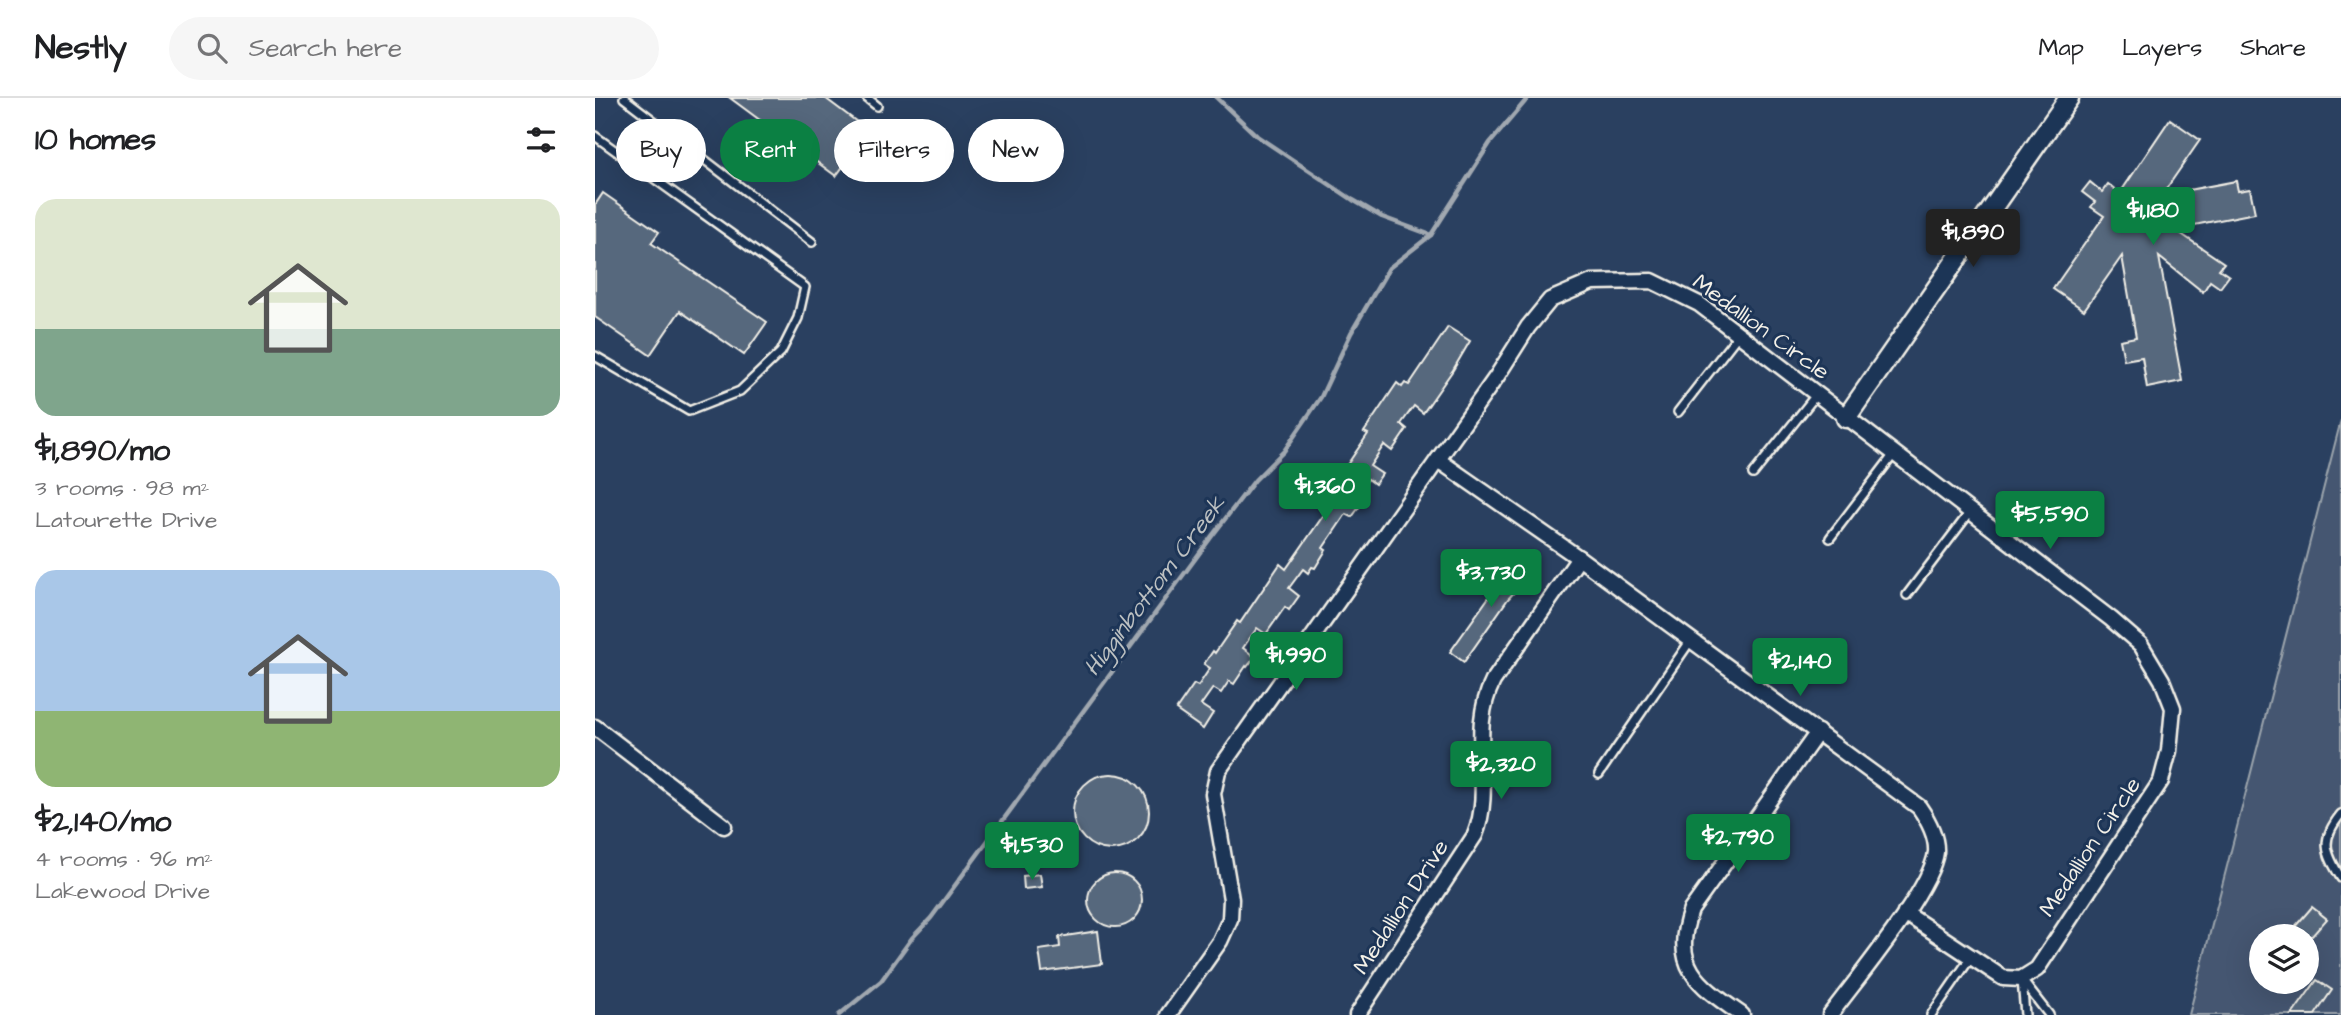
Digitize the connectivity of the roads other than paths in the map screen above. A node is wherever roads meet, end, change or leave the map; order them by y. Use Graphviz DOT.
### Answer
graph roads {
  1 [pos="624,98"];
  2 [pos="867,98"];
  3 [pos="2069,98"];
  4 [pos="877,106"];
  5 [pos="595,136"];
  6 [pos="812,242"];
  7 [pos="1738,335"];
  8 [pos="595,356"];
  9 [pos="1816,395"];
  10 [pos="1678,412"];
  11 [pos="1846,418"];
  12 [pos="1894,454"];
  13 [pos="1438,460"];
  14 [pos="1753,474"];
  15 [pos="1970,512"];
  16 [pos="1830,538"];
  17 [pos="1579,558"];
  18 [pos="1907,595"];
  19 [pos="1691,640"];
  20 [pos="595,727"];
  21 [pos="1818,733"];
  22 [pos="1599,774"];
  23 [pos="2341,814"];
  24 [pos="724,826"];
  25 [pos="2341,878"];
  26 [pos="1905,913"];
  27 [pos="1971,957"];
  28 [pos="2021,979"];
  29 [pos="1168,1015"];
  30 [pos="1357,1015"];
  31 [pos="1742,1015"];
  32 [pos="1830,1015"];
  33 [pos="1931,1015"];
  34 [pos="2025,1015"];
  35 [pos="2049,1015"];
  1 -- 6 [label="lane"];
  2 -- 4 [label="lane"];
  3 -- 11 [label="street"];
  5 -- 8 [label="lane"];
  7 -- 9 [label="street, Medallion Circle"];
  7 -- 10 [label="lane"];
  7 -- 13 [label="street, Medallion Circle"];
  9 -- 11 [label="street, Medallion Circle"];
  9 -- 14 [label="lane"];
  11 -- 12 [label="street, Medallion Circle"];
  12 -- 15 [label="street, Medallion Circle"];
  12 -- 16 [label="lane"];
  13 -- 17 [label="street"];
  13 -- 29 [label="street, Medallion Circle"];
  15 -- 18 [label="lane"];
  15 -- 28 [label="street, Medallion Circle"];
  17 -- 19 [label="street"];
  17 -- 30 [label="street, Medallion Drive"];
  19 -- 21 [label="street"];
  19 -- 22 [label="lane"];
  20 -- 24 [label="street"];
  21 -- 26 [label="street"];
  21 -- 31 [label="street"];
  23 -- 25 [label="lane"];
  26 -- 27 [label="street"];
  26 -- 32 [label="street"];
  27 -- 28 [label="street"];
  27 -- 33 [label="lane"];
  28 -- 34 [label="lane"];
  28 -- 35 [label="lane"];
}
